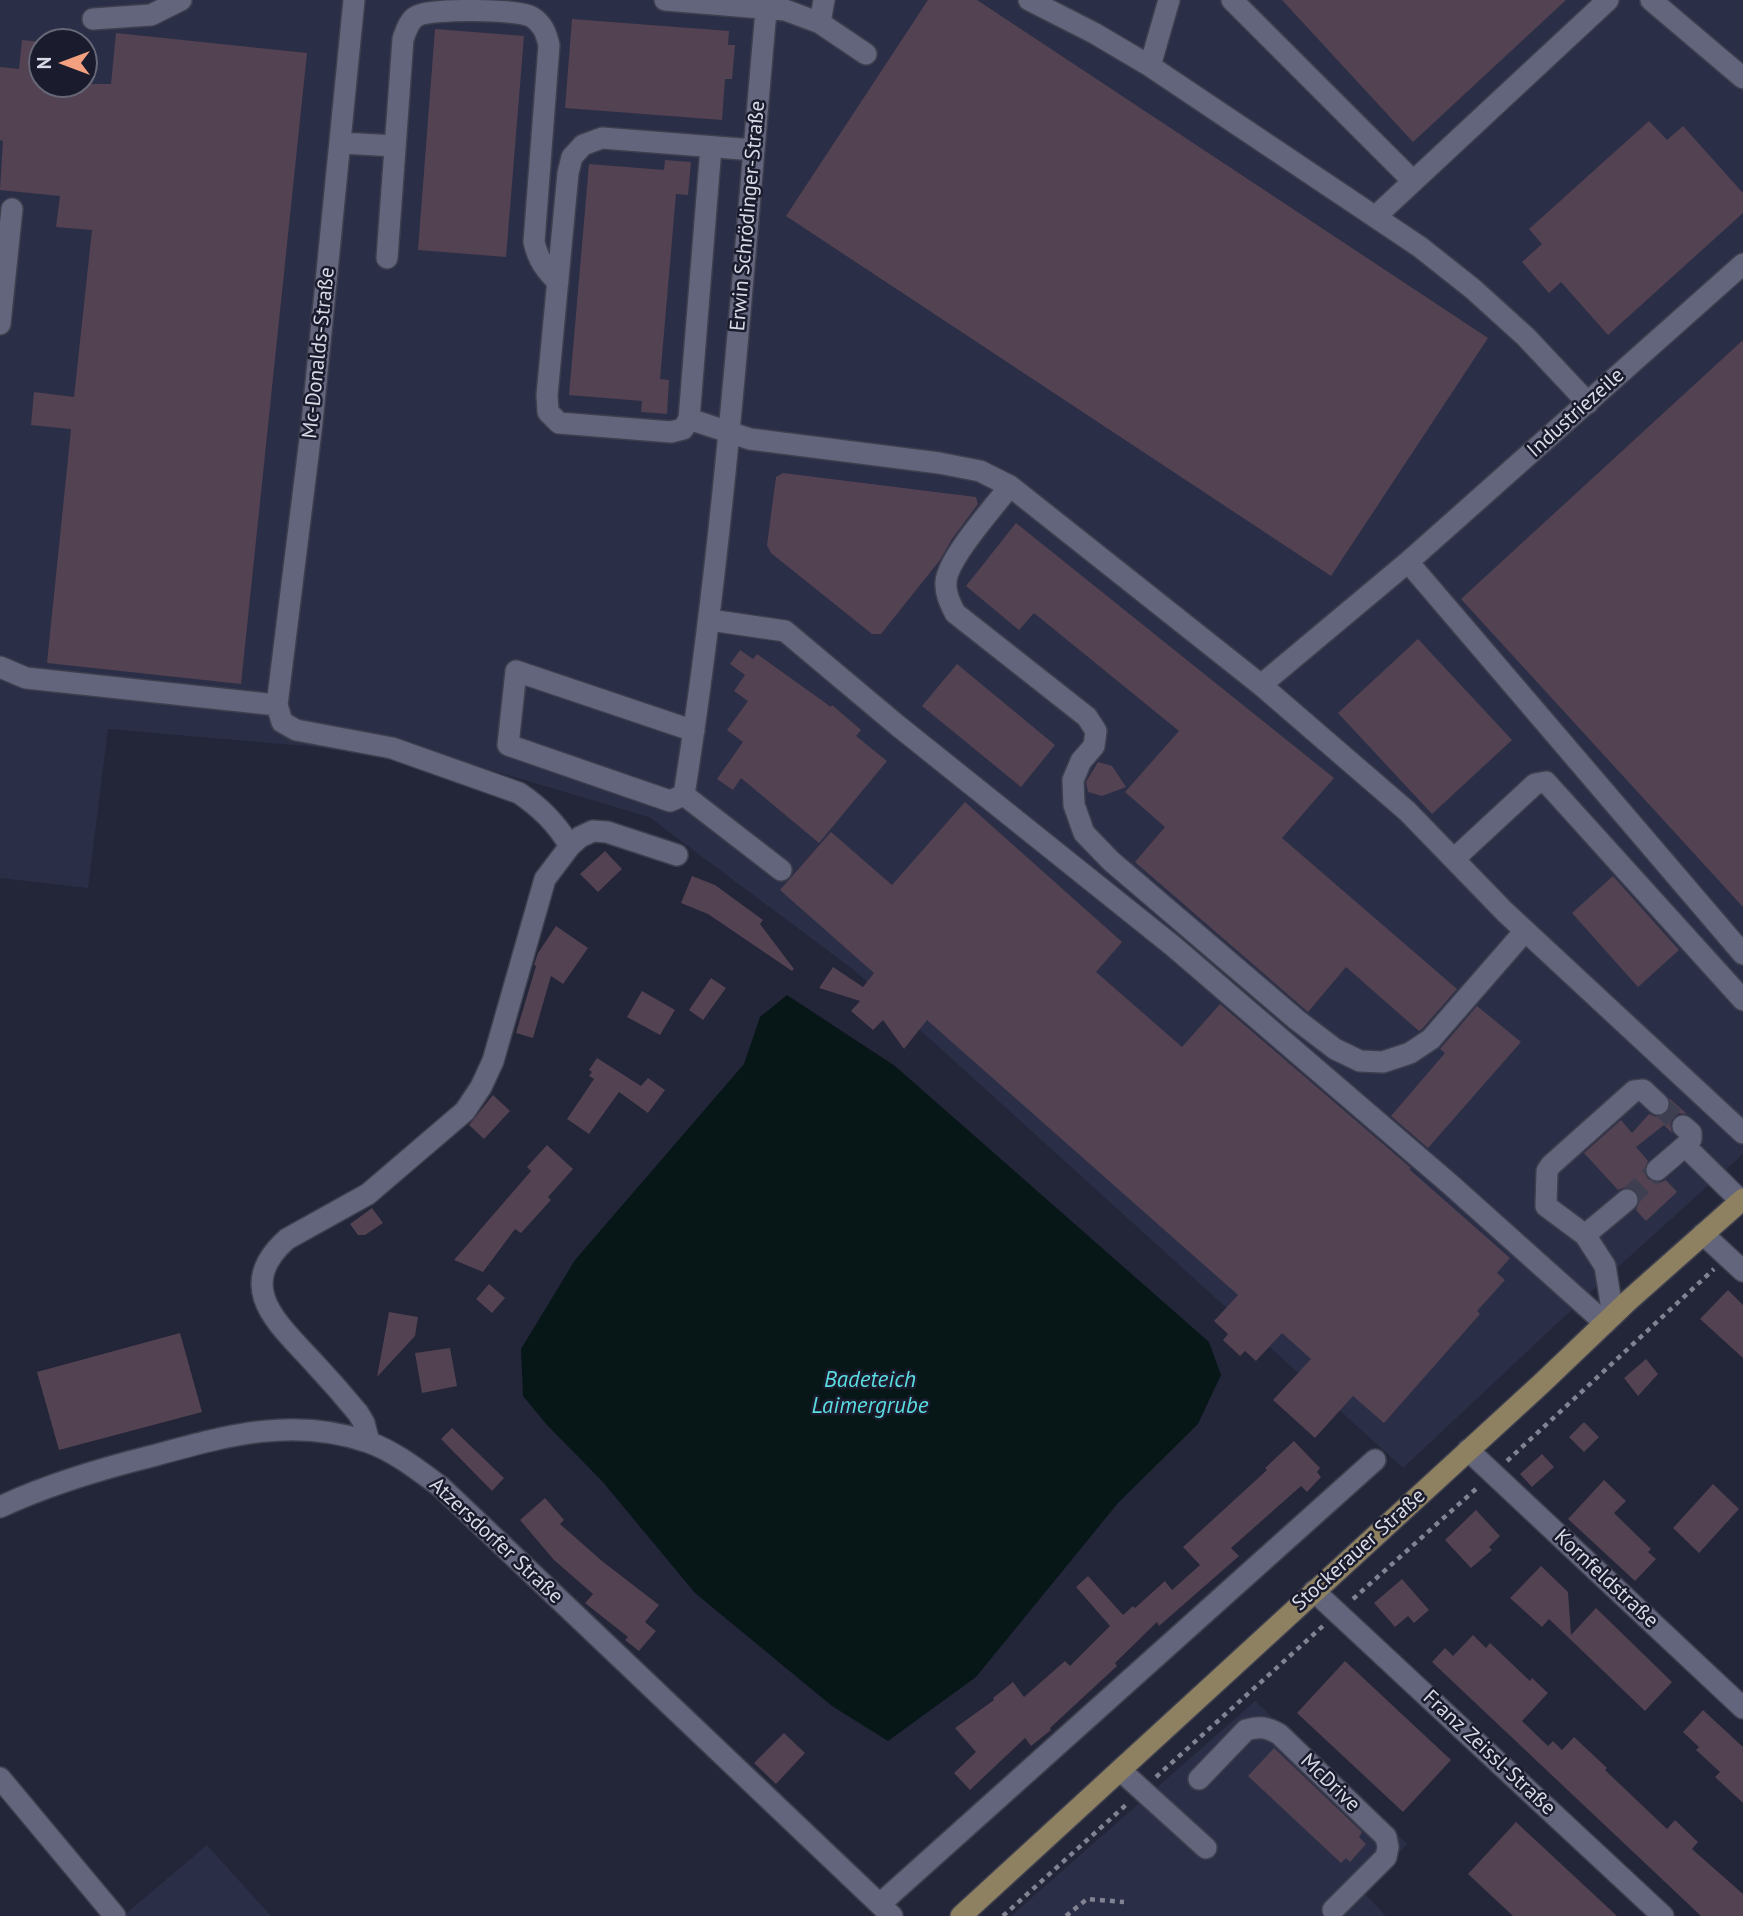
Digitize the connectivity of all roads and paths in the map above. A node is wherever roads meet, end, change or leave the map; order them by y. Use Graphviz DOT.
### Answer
graph roads {
  1 [pos="181,0"];
  2 [pos="355,0"];
  3 [pos="665,0"];
  4 [pos="824,0"];
  5 [pos="1029,0"];
  6 [pos="1169,0"];
  7 [pos="1231,0"];
  8 [pos="1608,0"];
  9 [pos="1651,0"];
  10 [pos="767,4"];
  11 [pos="494,5"];
  12 [pos="93,19"];
  13 [pos="820,23"];
  14 [pos="866,54"];
  15 [pos="1150,66"];
  16 [pos="1743,78"];
  17 [pos="341,142"];
  18 [pos="395,146"];
  19 [pos="711,146"];
  20 [pos="754,150"];
  21 [pos="1413,181"];
  22 [pos="12,209"];
  23 [pos="1375,217"];
  24 [pos="387,258"];
  25 [pos="1743,264"];
  26 [pos="558,282"];
  27 [pos="0,324"];
  28 [pos="1588,403"];
  29 [pos="689,419"];
  30 [pos="729,432"];
  31 [pos="1010,486"];
  32 [pos="1408,562"];
  33 [pos="710,620"];
  34 [pos="0,667"];
  35 [pos="1261,685"];
  36 [pos="277,705"];
  37 [pos="694,731"];
  38 [pos="684,795"];
  39 [pos="1635,828"];
  40 [pos="570,846"];
  41 [pos="1610,851"];
  42 [pos="677,855"];
  43 [pos="1454,859"];
  44 [pos="781,870"];
  45 [pos="1525,931"];
  46 [pos="1743,954"];
  47 [pos="1743,1000"];
  48 [pos="1658,1104"];
  49 [pos="1743,1133"];
  50 [pos="1657,1170"];
  51 [pos="1626,1199"];
  52 [pos="1742,1200"];
  53 [pos="1703,1234"];
  54 [pos="1586,1235"];
  55 [pos="1735,1264"];
  56 [pos="1609,1319"];
  57 [pos="369,1442"];
  58 [pos="1468,1450"];
  59 [pos="1375,1460"];
  60 [pos="1493,1474"];
  61 [pos="0,1507"];
  62 [pos="1314,1591"];
  63 [pos="1338,1613"];
  64 [pos="1743,1709"];
  65 [pos="1121,1770"];
  66 [pos="0,1778"];
  67 [pos="1199,1779"];
  68 [pos="1143,1790"];
  69 [pos="1206,1848"];
  70 [pos="1124,1902"];
  71 [pos="969,1909"];
  72 [pos="886,1910"];
  73 [pos="1333,1910"];
  74 [pos="115,1916"];
  75 [pos="1003,1916"];
  76 [pos="1066,1916"];
  77 [pos="1663,1916"];
  1 -- 12 [label="street"];
  2 -- 17 [label="street, Mc-Donalds-Straße"];
  3 -- 10 [label="street"];
  4 -- 13 [label="street"];
  5 -- 15 [label="street"];
  6 -- 15 [label="street"];
  7 -- 21 [label="street"];
  8 -- 21 [label="street"];
  9 -- 16 [label="street"];
  10 -- 13 [label="street"];
  10 -- 20 [label="street, Erwin Schrödinger-Straße"];
  11 -- 18 [label="street"];
  11 -- 26 [label="street"];
  13 -- 14 [label="street"];
  15 -- 23 [label="street"];
  17 -- 18 [label="street"];
  17 -- 36 [label="street, Mc-Donalds-Straße"];
  18 -- 24 [label="street"];
  19 -- 20 [label="street"];
  19 -- 26 [label="street"];
  19 -- 29 [label="street"];
  20 -- 30 [label="street, Erwin Schrödinger-Straße"];
  21 -- 23 [label="street"];
  22 -- 27 [label="street"];
  23 -- 28 [label="street"];
  25 -- 28 [label="street, Industriezeile"];
  26 -- 29 [label="street"];
  28 -- 32 [label="street, Industriezeile"];
  29 -- 30 [label="street"];
  30 -- 31 [label="street"];
  30 -- 33 [label="street, Erwin Schrödinger-Straße"];
  31 -- 35 [label="street"];
  31 -- 45 [label="street"];
  32 -- 35 [label="street, Industriezeile"];
  32 -- 39 [label="street"];
  33 -- 37 [label="street, Erwin Schrödinger-Straße"];
  33 -- 56 [label="street"];
  34 -- 36 [label="street"];
  35 -- 43 [label="street"];
  36 -- 40 [label="street"];
  37 -- 38 [label="street, Erwin Schrödinger-Straße"];
  37 -- 38 [label="street"];
  38 -- 44 [label="street"];
  39 -- 41 [label="street"];
  39 -- 46 [label="street"];
  40 -- 42 [label="street"];
  40 -- 57 [label="street"];
  41 -- 43 [label="street"];
  41 -- 47 [label="street"];
  43 -- 45 [label="street"];
  45 -- 49 [label="street"];
  48 -- 54 [label="street"];
  50 -- 52 [label="street"];
  51 -- 54 [label="street"];
  52 -- 53 [label="main road, Stockerauer Straße"];
  53 -- 55 [label="street"];
  53 -- 56 [label="main road, Stockerauer Straße"];
  54 -- 56 [label="street"];
  55 -- 60 [label="path"];
  56 -- 58 [label="main road, Stockerauer Straße"];
  57 -- 61 [label="street, Atzersdorfer Straße"];
  57 -- 72 [label="street, Atzersdorfer Straße"];
  58 -- 60 [label="street, Kornfeldstraße"];
  58 -- 62 [label="main road, Stockerauer Straße"];
  59 -- 72 [label="street"];
  60 -- 63 [label="path"];
  60 -- 64 [label="street, Kornfeldstraße"];
  62 -- 63 [label="street, Franz Zeissl-Straße"];
  62 -- 65 [label="main road, Stockerauer Straße"];
  63 -- 68 [label="path"];
  63 -- 77 [label="street, Franz Zeissl-Straße"];
  65 -- 68 [label="street"];
  65 -- 71 [label="main road, Stockerauer Straße"];
  66 -- 74 [label="street"];
  67 -- 73 [label="street, McDrive"];
  68 -- 69 [label="street"];
  68 -- 75 [label="path"];
  70 -- 76 [label="path"];
}
